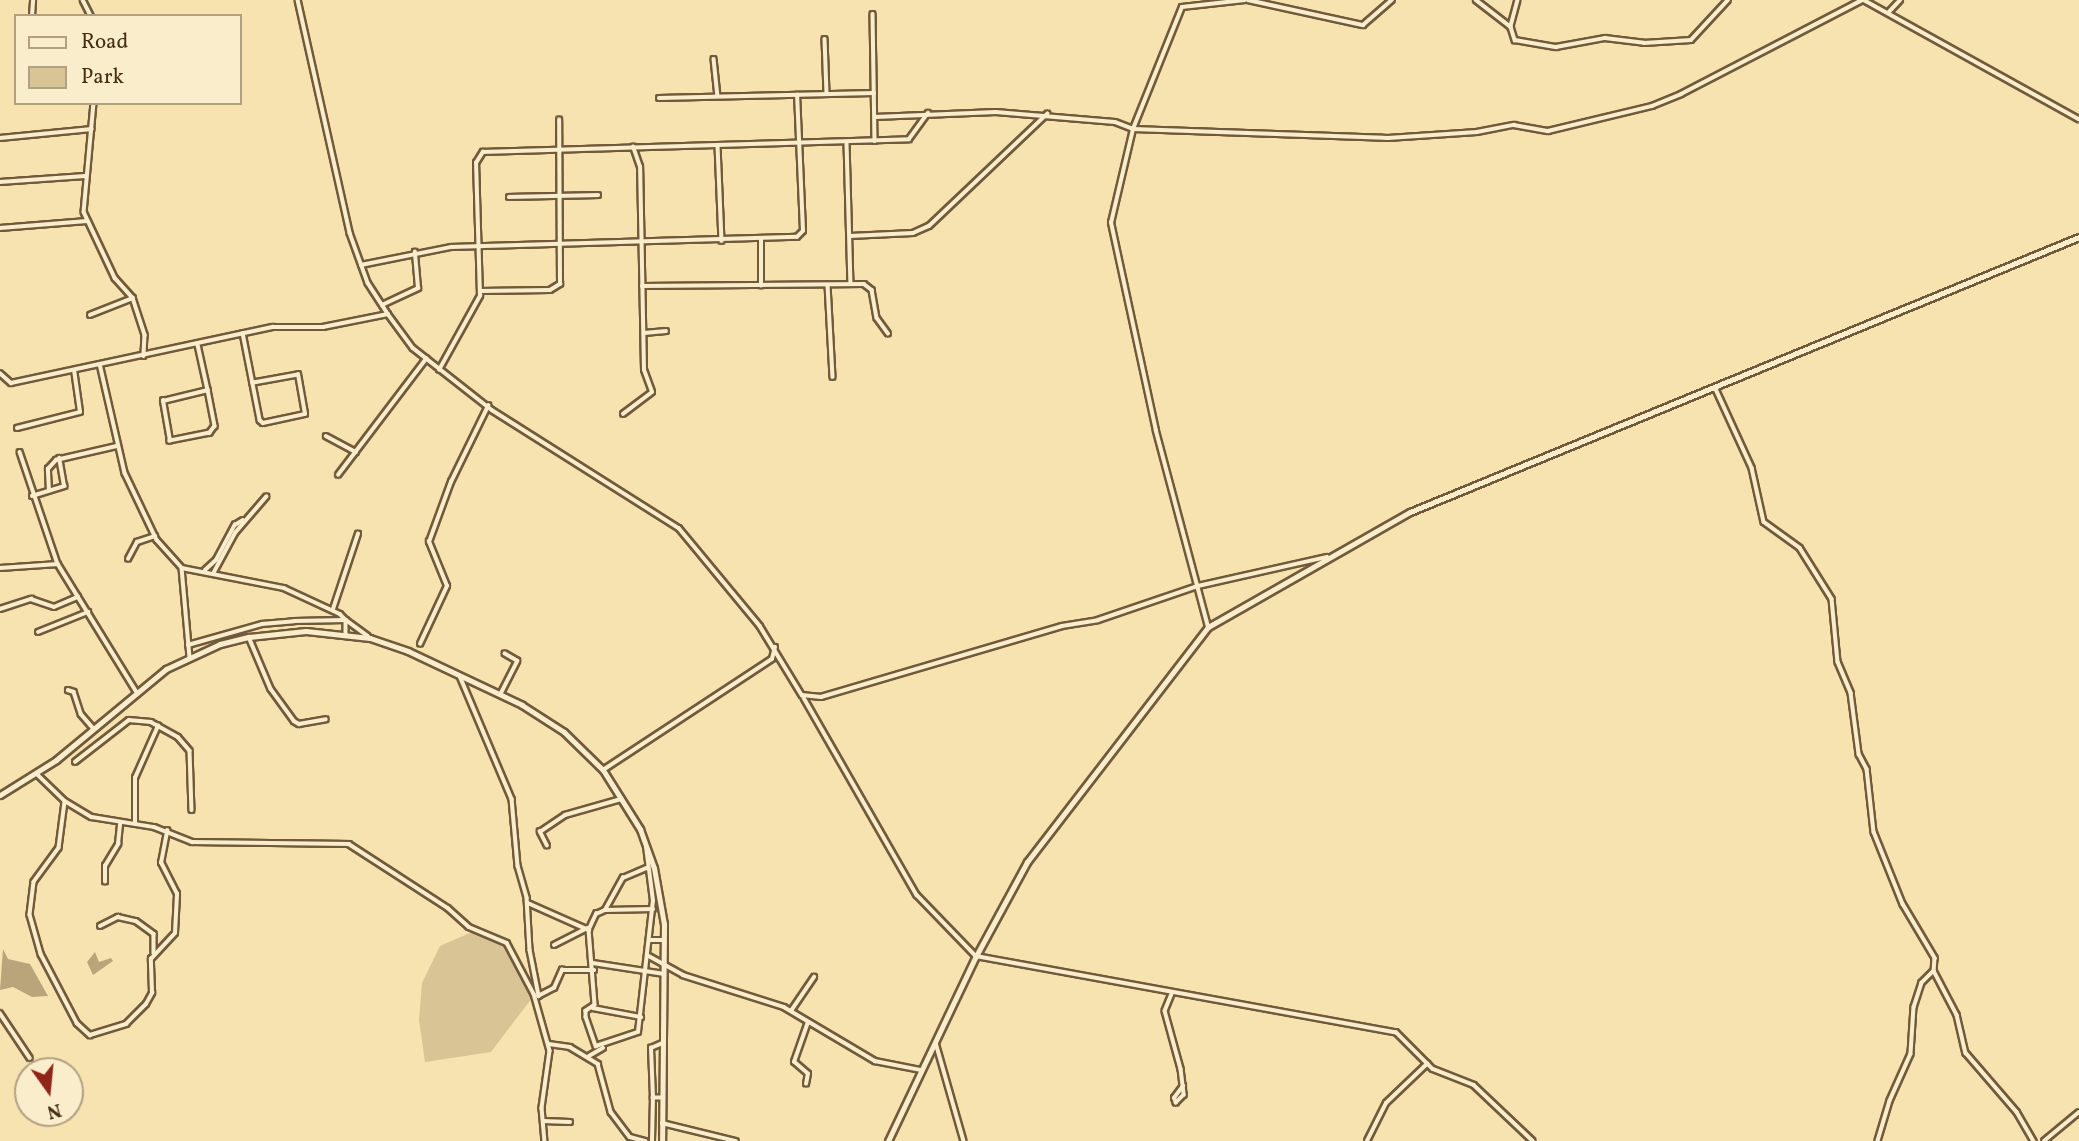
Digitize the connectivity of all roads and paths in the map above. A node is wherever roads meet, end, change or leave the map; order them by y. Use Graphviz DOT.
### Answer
graph roads {
  1 [pos="298,0"];
  2 [pos="1247,0"];
  3 [pos="1392,0"];
  4 [pos="1476,0"];
  5 [pos="1518,0"];
  6 [pos="1728,0"];
  7 [pos="1863,0"];
  8 [pos="1900,0"];
  9 [pos="1889,12"];
  10 [pos="873,14"];
  11 [pos="1511,27"];
  12 [pos="825,39"];
  13 [pos="714,59"];
  14 [pos="874,93"];
  15 [pos="827,94"];
  16 [pos="797,95"];
  17 [pos="718,96"];
  18 [pos="659,97"];
  19 [pos="93,105"];
  20 [pos="928,113"];
  21 [pos="1047,114"];
  22 [pos="875,117"];
  23 [pos="2079,119"];
  24 [pos="559,120"];
  25 [pos="92,129"];
  26 [pos="1133,129"];
  27 [pos="0,138"];
  28 [pos="875,141"];
  29 [pos="847,142"];
  30 [pos="802,144"];
  31 [pos="718,146"];
  32 [pos="634,147"];
  33 [pos="557,149"];
  34 [pos="85,176"];
  35 [pos="0,182"];
  36 [pos="598,195"];
  37 [pos="558,196"];
  38 [pos="509,197"];
  39 [pos="87,221"];
  40 [pos="0,228"];
  41 [pos="850,236"];
  42 [pos="2079,237"];
  43 [pos="761,239"];
  44 [pos="722,241"];
  45 [pos="639,242"];
  46 [pos="560,244"];
  47 [pos="479,246"];
  48 [pos="415,252"];
  49 [pos="361,265"];
  50 [pos="851,284"];
  51 [pos="828,285"];
  52 [pos="642,286"];
  53 [pos="761,287"];
  54 [pos="480,291"];
  55 [pos="133,298"];
  56 [pos="382,305"];
  57 [pos="388,314"];
  58 [pos="90,315"];
  59 [pos="666,331"];
  60 [pos="644,332"];
  61 [pos="243,334"];
  62 [pos="888,334"];
  63 [pos="198,345"];
  64 [pos="144,356"];
  65 [pos="425,359"];
  66 [pos="100,364"];
  67 [pos="74,370"];
  68 [pos="439,370"];
  69 [pos="0,373"];
  70 [pos="833,377"];
  71 [pos="253,383"];
  72 [pos="1715,387"];
  73 [pos="208,390"];
  74 [pos="488,406"];
  75 [pos="623,414"];
  76 [pos="17,428"];
  77 [pos="326,436"];
  78 [pos="117,446"];
  79 [pos="20,452"];
  80 [pos="356,452"];
  81 [pos="59,458"];
  82 [pos="338,475"];
  83 [pos="49,491"];
  84 [pos="32,496"];
  85 [pos="266,497"];
  86 [pos="245,520"];
  87 [pos="358,534"];
  88 [pos="155,536"];
  89 [pos="1332,556"];
  90 [pos="128,559"];
  91 [pos="58,564"];
  92 [pos="0,568"];
  93 [pos="182,568"];
  94 [pos="205,570"];
  95 [pos="214,572"];
  96 [pos="1198,586"];
  97 [pos="78,597"];
  98 [pos="0,609"];
  99 [pos="333,609"];
  100 [pos="88,612"];
  101 [pos="346,620"];
  102 [pos="1208,627"];
  103 [pos="37,632"];
  104 [pos="346,634"];
  105 [pos="249,637"];
  106 [pos="370,638"];
  107 [pos="420,644"];
  108 [pos="188,645"];
  109 [pos="775,647"];
  110 [pos="505,654"];
  111 [pos="190,657"];
  112 [pos="772,659"];
  113 [pos="784,661"];
  114 [pos="459,675"];
  115 [pos="68,690"];
  116 [pos="135,691"];
  117 [pos="500,695"];
  118 [pos="803,695"];
  119 [pos="326,719"];
  120 [pos="158,725"];
  121 [pos="93,728"];
  122 [pos="75,762"];
  123 [pos="603,770"];
  124 [pos="37,774"];
  125 [pos="0,795"];
  126 [pos="623,798"];
  127 [pos="65,801"];
  128 [pos="192,810"];
  129 [pos="120,824"];
  130 [pos="135,824"];
  131 [pos="167,831"];
  132 [pos="646,842"];
  133 [pos="547,846"];
  134 [pos="647,868"];
  135 [pos="105,882"];
  136 [pos="528,903"];
  137 [pos="653,909"];
  138 [pos="605,910"];
  139 [pos="100,926"];
  140 [pos="588,929"];
  141 [pos="650,940"];
  142 [pos="664,940"];
  143 [pos="554,945"];
  144 [pos="153,955"];
  145 [pos="648,955"];
  146 [pos="976,956"];
  147 [pos="593,963"];
  148 [pos="664,964"];
  149 [pos="594,970"];
  150 [pos="1934,971"];
  151 [pos="645,974"];
  152 [pos="664,974"];
  153 [pos="814,977"];
  154 [pos="1172,994"];
  155 [pos="537,997"];
  156 [pos="593,1008"];
  157 [pos="791,1011"];
  158 [pos="0,1013"];
  159 [pos="641,1017"];
  160 [pos="808,1022"];
  161 [pos="936,1042"];
  162 [pos="663,1043"];
  163 [pos="549,1044"];
  164 [pos="604,1047"];
  165 [pos="589,1056"];
  166 [pos="29,1057"];
  167 [pos="1427,1064"];
  168 [pos="921,1070"];
  169 [pos="806,1084"];
  170 [pos="1182,1086"];
  171 [pos="653,1098"];
  172 [pos="663,1098"];
  173 [pos="2079,1112"];
  174 [pos="543,1121"];
  175 [pos="570,1122"];
  176 [pos="662,1123"];
  177 [pos="545,1141"];
  178 [pos="645,1141"];
  179 [pos="652,1141"];
  180 [pos="662,1141"];
  181 [pos="736,1141"];
  182 [pos="888,1141"];
  183 [pos="964,1141"];
  184 [pos="1367,1141"];
  185 [pos="1533,1141"];
  186 [pos="1878,1141"];
  187 [pos="2034,1141"];
  188 [pos="2044,1141"];
  1 -- 49 [label="street"];
  2 -- 3 [label="street"];
  2 -- 26 [label="street"];
  4 -- 11 [label="street"];
  5 -- 11 [label="street"];
  6 -- 11 [label="street"];
  7 -- 9 [label="street"];
  7 -- 26 [label="street"];
  8 -- 9 [label="street"];
  9 -- 23 [label="street"];
  10 -- 14 [label="street"];
  12 -- 15 [label="street"];
  13 -- 17 [label="street"];
  14 -- 15 [label="street"];
  14 -- 22 [label="street"];
  15 -- 16 [label="street"];
  16 -- 17 [label="street"];
  16 -- 30 [label="street"];
  17 -- 18 [label="street"];
  19 -- 25 [label="street"];
  20 -- 21 [label="street"];
  20 -- 22 [label="street"];
  20 -- 28 [label="street"];
  21 -- 26 [label="street"];
  21 -- 41 [label="street"];
  22 -- 28 [label="street"];
  24 -- 33 [label="street"];
  25 -- 27 [label="street"];
  25 -- 34 [label="street"];
  26 -- 96 [label="street"];
  28 -- 29 [label="street"];
  29 -- 30 [label="street"];
  29 -- 41 [label="street"];
  30 -- 31 [label="street"];
  30 -- 43 [label="street"];
  31 -- 32 [label="street"];
  31 -- 44 [label="street"];
  32 -- 33 [label="street"];
  32 -- 45 [label="street"];
  33 -- 37 [label="street"];
  33 -- 47 [label="street"];
  34 -- 35 [label="street"];
  34 -- 39 [label="street"];
  36 -- 37 [label="street"];
  37 -- 38 [label="street"];
  37 -- 46 [label="street"];
  39 -- 40 [label="street"];
  39 -- 55 [label="street"];
  41 -- 50 [label="street"];
  42 -- 72 [label="street"];
  43 -- 44 [label="street"];
  43 -- 53 [label="street"];
  44 -- 45 [label="street"];
  45 -- 46 [label="street"];
  45 -- 52 [label="street"];
  46 -- 47 [label="street"];
  46 -- 54 [label="street"];
  47 -- 48 [label="street"];
  47 -- 54 [label="street"];
  48 -- 49 [label="street"];
  48 -- 56 [label="street"];
  49 -- 56 [label="street"];
  50 -- 51 [label="street"];
  50 -- 62 [label="street"];
  51 -- 53 [label="street"];
  51 -- 70 [label="street"];
  52 -- 53 [label="street"];
  52 -- 60 [label="street"];
  54 -- 68 [label="street"];
  55 -- 58 [label="street"];
  55 -- 64 [label="street"];
  56 -- 57 [label="street"];
  57 -- 61 [label="street"];
  57 -- 65 [label="street"];
  59 -- 60 [label="street"];
  60 -- 75 [label="street"];
  61 -- 63 [label="street"];
  61 -- 71 [label="street"];
  63 -- 64 [label="street"];
  63 -- 73 [label="street"];
  64 -- 66 [label="street"];
  65 -- 68 [label="street"];
  65 -- 80 [label="street"];
  66 -- 67 [label="street"];
  66 -- 78 [label="street"];
  67 -- 69 [label="street"];
  67 -- 76 [label="street"];
  68 -- 74 [label="street"];
  71 -- 71 [label="street"];
  72 -- 89 [label="street"];
  72 -- 150 [label="street"];
  73 -- 73 [label="street"];
  74 -- 107 [label="street"];
  74 -- 109 [label="street"];
  77 -- 80 [label="street"];
  78 -- 81 [label="street"];
  78 -- 88 [label="street"];
  79 -- 84 [label="street"];
  80 -- 82 [label="street"];
  81 -- 83 [label="street"];
  81 -- 83 [label="street"];
  83 -- 84 [label="street"];
  84 -- 91 [label="street"];
  85 -- 86 [label="street"];
  86 -- 94 [label="street"];
  86 -- 95 [label="street"];
  87 -- 99 [label="street"];
  88 -- 90 [label="street"];
  88 -- 93 [label="street"];
  89 -- 96 [label="street"];
  89 -- 102 [label="street"];
  91 -- 92 [label="street"];
  91 -- 97 [label="street"];
  93 -- 94 [label="street"];
  93 -- 108 [label="street"];
  94 -- 95 [label="street"];
  95 -- 99 [label="street"];
  96 -- 102 [label="street"];
  96 -- 118 [label="street"];
  97 -- 98 [label="street"];
  97 -- 100 [label="street"];
  99 -- 101 [label="street"];
  100 -- 103 [label="street"];
  100 -- 116 [label="street"];
  101 -- 104 [label="street"];
  101 -- 106 [label="street"];
  101 -- 108 [label="street"];
  102 -- 146 [label="street"];
  104 -- 105 [label="street"];
  104 -- 106 [label="street"];
  105 -- 111 [label="street"];
  105 -- 119 [label="street"];
  106 -- 114 [label="street"];
  108 -- 111 [label="street"];
  109 -- 112 [label="street"];
  109 -- 113 [label="street"];
  110 -- 117 [label="street"];
  111 -- 116 [label="street"];
  112 -- 113 [label="street"];
  112 -- 123 [label="street"];
  113 -- 118 [label="street"];
  114 -- 117 [label="street"];
  114 -- 136 [label="street"];
  115 -- 121 [label="street"];
  116 -- 121 [label="street"];
  117 -- 123 [label="street"];
  118 -- 146 [label="street"];
  120 -- 122 [label="street"];
  120 -- 128 [label="street"];
  120 -- 130 [label="street"];
  121 -- 124 [label="street"];
  123 -- 126 [label="street"];
  124 -- 125 [label="street"];
  124 -- 127 [label="street"];
  126 -- 132 [label="street"];
  126 -- 133 [label="street"];
  127 -- 129 [label="street"];
  127 -- 144 [label="street"];
  129 -- 130 [label="street"];
  129 -- 135 [label="street"];
  130 -- 131 [label="street"];
  131 -- 144 [label="street"];
  131 -- 155 [label="street"];
  132 -- 134 [label="street"];
  132 -- 142 [label="street"];
  134 -- 137 [label="street"];
  134 -- 138 [label="street"];
  136 -- 140 [label="street"];
  136 -- 155 [label="street"];
  137 -- 138 [label="street"];
  137 -- 141 [label="street"];
  138 -- 140 [label="street"];
  139 -- 144 [label="street"];
  140 -- 143 [label="street"];
  140 -- 147 [label="street"];
  141 -- 142 [label="street"];
  141 -- 145 [label="street"];
  142 -- 148 [label="street"];
  145 -- 148 [label="street"];
  145 -- 151 [label="street"];
  146 -- 154 [label="street"];
  146 -- 161 [label="street"];
  147 -- 149 [label="street"];
  147 -- 151 [label="street"];
  148 -- 152 [label="street"];
  148 -- 157 [label="street"];
  149 -- 155 [label="street"];
  149 -- 156 [label="street"];
  150 -- 186 [label="street"];
  150 -- 187 [label="street"];
  151 -- 152 [label="street"];
  151 -- 159 [label="street"];
  152 -- 162 [label="street"];
  153 -- 157 [label="street"];
  154 -- 167 [label="street"];
  154 -- 170 [label="street"];
  155 -- 163 [label="street"];
  156 -- 159 [label="street"];
  156 -- 164 [label="street"];
  157 -- 160 [label="street"];
  158 -- 166 [label="street"];
  159 -- 164 [label="street"];
  160 -- 168 [label="street"];
  160 -- 169 [label="street"];
  161 -- 168 [label="street"];
  161 -- 183 [label="street"];
  162 -- 171 [label="street"];
  162 -- 172 [label="street"];
  163 -- 165 [label="street"];
  163 -- 174 [label="street"];
  164 -- 165 [label="street"];
  165 -- 178 [label="street"];
  167 -- 184 [label="street"];
  167 -- 185 [label="street"];
  168 -- 182 [label="street"];
  171 -- 172 [label="street"];
  171 -- 179 [label="street"];
  172 -- 176 [label="street"];
  173 -- 188 [label="street"];
  174 -- 175 [label="street"];
  174 -- 177 [label="street"];
  176 -- 180 [label="street"];
  176 -- 181 [label="street"];
}
